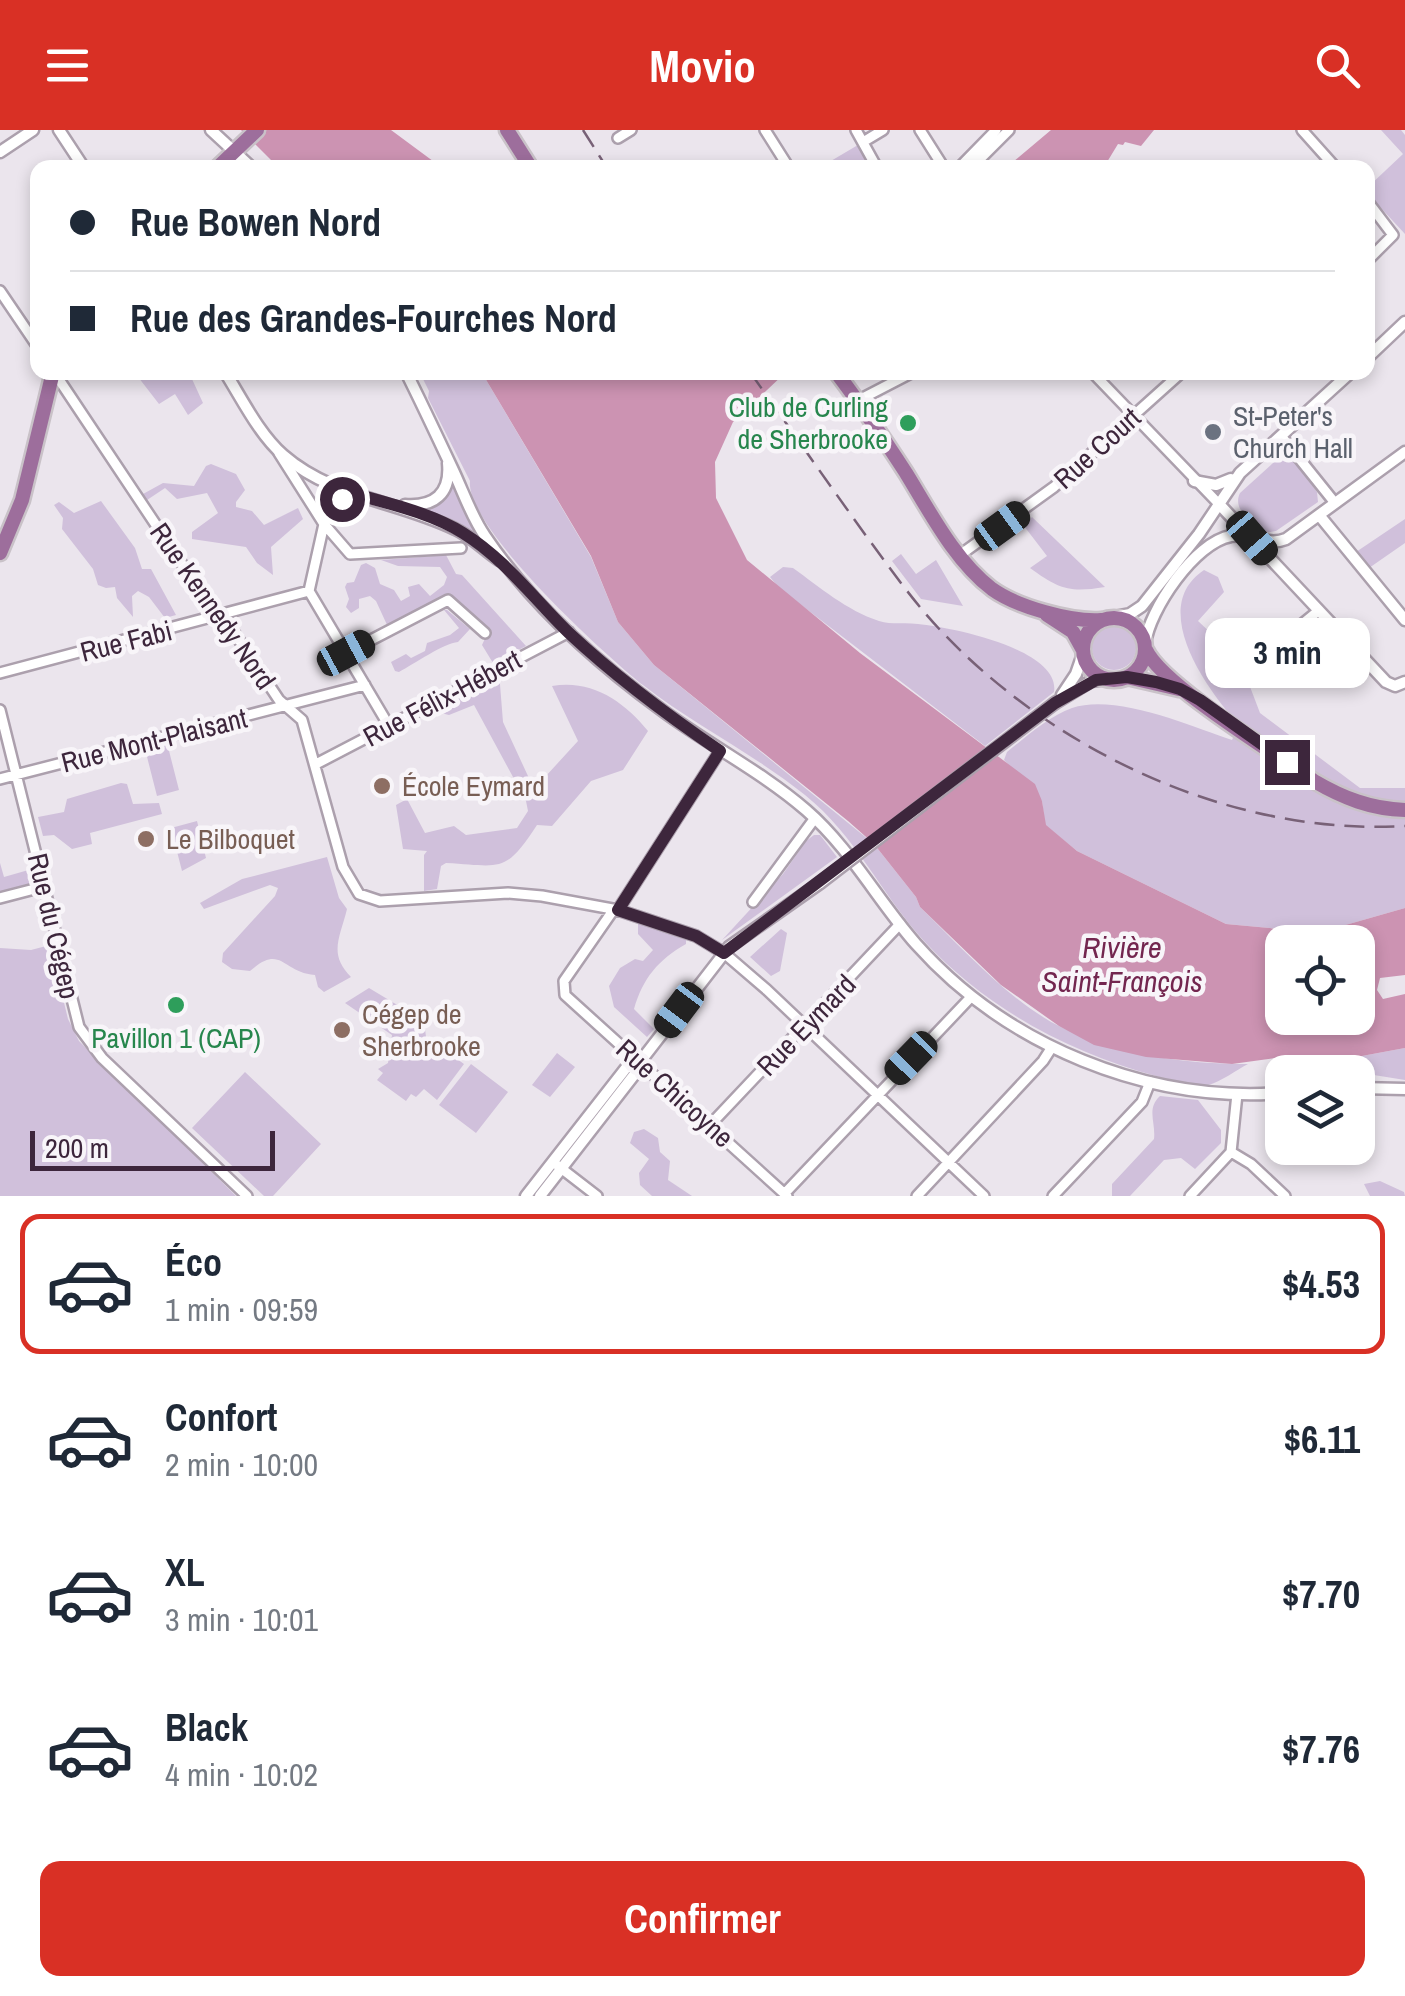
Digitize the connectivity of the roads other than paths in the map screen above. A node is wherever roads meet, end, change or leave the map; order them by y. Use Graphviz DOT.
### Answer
graph roads {
  1 [pos="59,130"];
  2 [pos="211,130"];
  3 [pos="507,130"];
  4 [pos="632,130"];
  5 [pos="765,130"];
  6 [pos="856,130"];
  7 [pos="883,130"];
  8 [pos="920,130"];
  9 [pos="996,130"];
  10 [pos="1009,130"];
  11 [pos="32,131"];
  12 [pos="1302,131"];
  13 [pos="618,138"];
  14 [pos="246,141"];
  15 [pos="862,142"];
  16 [pos="0,152"];
  17 [pos="79,160"];
  18 [pos="226,160"];
  19 [pos="526,160"];
  20 [pos="784,160"];
  21 [pos="872,160"];
  22 [pos="939,160"];
  23 [pos="968,160"];
  24 [pos="979,160"];
  25 [pos="1329,160"];
  26 [pos="1375,210"];
  27 [pos="1375,254"];
  28 [pos="0,291"];
  29 [pos="1405,322"];
  30 [pos="30,335"];
  31 [pos="1375,350"];
  32 [pos="52,380"];
  33 [pos="59,380"];
  34 [pos="230,380"];
  35 [pos="410,380"];
  36 [pos="842,380"];
  37 [pos="898,380"];
  38 [pos="1099,380"];
  39 [pos="1173,380"];
  40 [pos="1343,380"];
  41 [pos="857,401"];
  42 [pos="1133,416"];
  43 [pos="1282,437"];
  44 [pos="276,448"];
  45 [pos="1405,452"];
  46 [pos="447,457"];
  47 [pos="1240,473"];
  48 [pos="1194,481"];
  49 [pos="348,492"];
  50 [pos="1335,503"];
  51 [pos="1219,504"];
  52 [pos="394,505"];
  53 [pos="1319,515"];
  54 [pos="324,524"];
  55 [pos="1252,538"];
  56 [pos="2,544"];
  57 [pos="462,548"];
  58 [pos="960,555"];
  59 [pos="506,566"];
  60 [pos="309,591"];
  61 [pos="1042,612"];
  62 [pos="1317,612"];
  63 [pos="221,617"];
  64 [pos="1107,619"];
  65 [pos="1405,620"];
  66 [pos="569,632"];
  67 [pos="484,633"];
  68 [pos="1146,647"];
  69 [pos="1083,652"];
  70 [pos="346,653"];
  71 [pos="1258,660"];
  72 [pos="0,673"];
  73 [pos="1127,677"];
  74 [pos="1107,679"];
  75 [pos="1400,684"];
  76 [pos="365,686"];
  77 [pos="1180,689"];
  78 [pos="1055,703"];
  79 [pos="285,706"];
  80 [pos="0,710"];
  81 [pos="389,726"];
  82 [pos="720,751"];
  83 [pos="316,764"];
  84 [pos="16,774"];
  85 [pos="0,778"];
  86 [pos="1405,810"];
  87 [pos="816,818"];
  88 [pos="46,886"];
  89 [pos="0,898"];
  90 [pos="753,902"];
  91 [pos="616,910"];
  92 [pos="900,924"];
  93 [pos="724,953"];
  94 [pos="971,997"];
  95 [pos="805,1028"];
  96 [pos="1052,1048"];
  97 [pos="640,1062"];
  98 [pos="1150,1082"];
  99 [pos="1375,1088"];
  100 [pos="1405,1089"];
  101 [pos="1265,1093"];
  102 [pos="876,1094"];
  103 [pos="1237,1094"];
  104 [pos="710,1124"];
  105 [pos="1231,1152"];
  106 [pos="948,1163"];
  107 [pos="557,1166"];
  108 [pos="786,1195"];
  109 [pos="247,1196"];
  110 [pos="526,1196"];
  111 [pos="540,1196"];
  112 [pos="597,1196"];
  113 [pos="917,1196"];
  114 [pos="984,1196"];
  115 [pos="1053,1196"];
  116 [pos="1190,1196"];
  117 [pos="1286,1196"];
  1 -- 17 [label="street"];
  2 -- 14 [label="street"];
  3 -- 19 [label="main road"];
  4 -- 13 [label="street"];
  5 -- 20 [label="street"];
  6 -- 15 [label="street"];
  7 -- 15 [label="street"];
  8 -- 22 [label="street"];
  9 -- 23 [label="street"];
  10 -- 24 [label="street"];
  11 -- 16 [label="street"];
  12 -- 25 [label="street"];
  14 -- 18 [label="main road"];
  15 -- 21 [label="street"];
  26 -- 27 [label="street"];
  28 -- 30 [label="street"];
  29 -- 31 [label="street"];
  32 -- 56 [label="main road"];
  33 -- 63 [label="street, Rue Kennedy Nord"];
  34 -- 44 [label="street"];
  35 -- 46 [label="street"];
  36 -- 41 [label="main road"];
  37 -- 41 [label="street"];
  38 -- 42 [label="street"];
  39 -- 42 [label="street, Rue Court"];
  40 -- 43 [label="street"];
  41 -- 58 [label="main road"];
  42 -- 48 [label="street"];
  42 -- 58 [label="street, Rue Court"];
  43 -- 47 [label="street"];
  43 -- 50 [label="street"];
  44 -- 49 [label="street"];
  44 -- 54 [label="street"];
  45 -- 50 [label="street"];
  46 -- 52 [label="street"];
  46 -- 59 [label="street"];
  47 -- 48 [label="street"];
  47 -- 51 [label="street"];
  48 -- 51 [label="street"];
  49 -- 52 [label="street"];
  49 -- 54 [label="street"];
  50 -- 53 [label="street"];
  51 -- 55 [label="street"];
  51 -- 64 [label="street"];
  52 -- 59 [label="street"];
  53 -- 55 [label="street"];
  53 -- 65 [label="street"];
  54 -- 57 [label="street"];
  54 -- 60 [label="street"];
  55 -- 62 [label="street"];
  55 -- 68 [label="street"];
  58 -- 61 [label="main road"];
  59 -- 66 [label="street"];
  60 -- 63 [label="street, Rue Fabi"];
  60 -- 70 [label="street"];
  61 -- 64 [label="main road"];
  61 -- 69 [label="main road"];
  62 -- 71 [label="street"];
  62 -- 75 [label="street"];
  63 -- 72 [label="street, Rue Fabi"];
  63 -- 79 [label="street, Rue Kennedy Nord"];
  64 -- 68 [label="main road"];
  64 -- 69 [label="main road"];
  66 -- 81 [label="street, Rue Félix-Hébert"];
  66 -- 82 [label="street"];
  67 -- 70 [label="street"];
  68 -- 73 [label="main road"];
  68 -- 77 [label="main road"];
  69 -- 74 [label="main road"];
  69 -- 78 [label="street"];
  70 -- 76 [label="street"];
  73 -- 74 [label="main road"];
  73 -- 77 [label="main road"];
  74 -- 78 [label="street"];
  76 -- 79 [label="street, Rue Mont-Plaisant"];
  76 -- 81 [label="street"];
  77 -- 86 [label="main road"];
  78 -- 93 [label="street, bridge"];
  79 -- 83 [label="street, Rue Kennedy Nord"];
  79 -- 84 [label="street, Rue Mont-Plaisant"];
  80 -- 84 [label="street, Rue du Cégep"];
  81 -- 83 [label="street, Rue Félix-Hébert"];
  82 -- 87 [label="street"];
  82 -- 91 [label="street"];
  83 -- 91 [label="street, Rue Kennedy Nord"];
  84 -- 85 [label="street, Rue Mont-Plaisant"];
  84 -- 88 [label="street, Rue du Cégep"];
  87 -- 90 [label="street"];
  87 -- 92 [label="street"];
  88 -- 89 [label="street"];
  88 -- 109 [label="street, Rue du Cégep"];
  91 -- 93 [label="street, Rue Kennedy Nord"];
  91 -- 97 [label="street, Rue Chicoyne"];
  92 -- 94 [label="street"];
  92 -- 95 [label="street, Rue Eymard"];
  93 -- 95 [label="street, Rue Kennedy Nord"];
  93 -- 97 [label="street"];
  94 -- 96 [label="street"];
  94 -- 102 [label="street"];
  95 -- 102 [label="street, Rue Kennedy Nord"];
  95 -- 104 [label="street, Rue Eymard"];
  96 -- 98 [label="street"];
  96 -- 106 [label="street"];
  97 -- 104 [label="street, Rue Chicoyne"];
  97 -- 107 [label="street"];
  98 -- 103 [label="street"];
  98 -- 115 [label="street"];
  99 -- 100 [label="street"];
  101 -- 103 [label="street"];
  102 -- 106 [label="street, Rue Kennedy Nord"];
  102 -- 108 [label="street"];
  103 -- 105 [label="street"];
  104 -- 108 [label="street, Rue Chicoyne"];
  105 -- 116 [label="street"];
  105 -- 117 [label="street"];
  106 -- 113 [label="street"];
  106 -- 114 [label="street, Rue Kennedy Nord"];
  107 -- 110 [label="street"];
  107 -- 111 [label="street"];
  107 -- 112 [label="street"];
}
